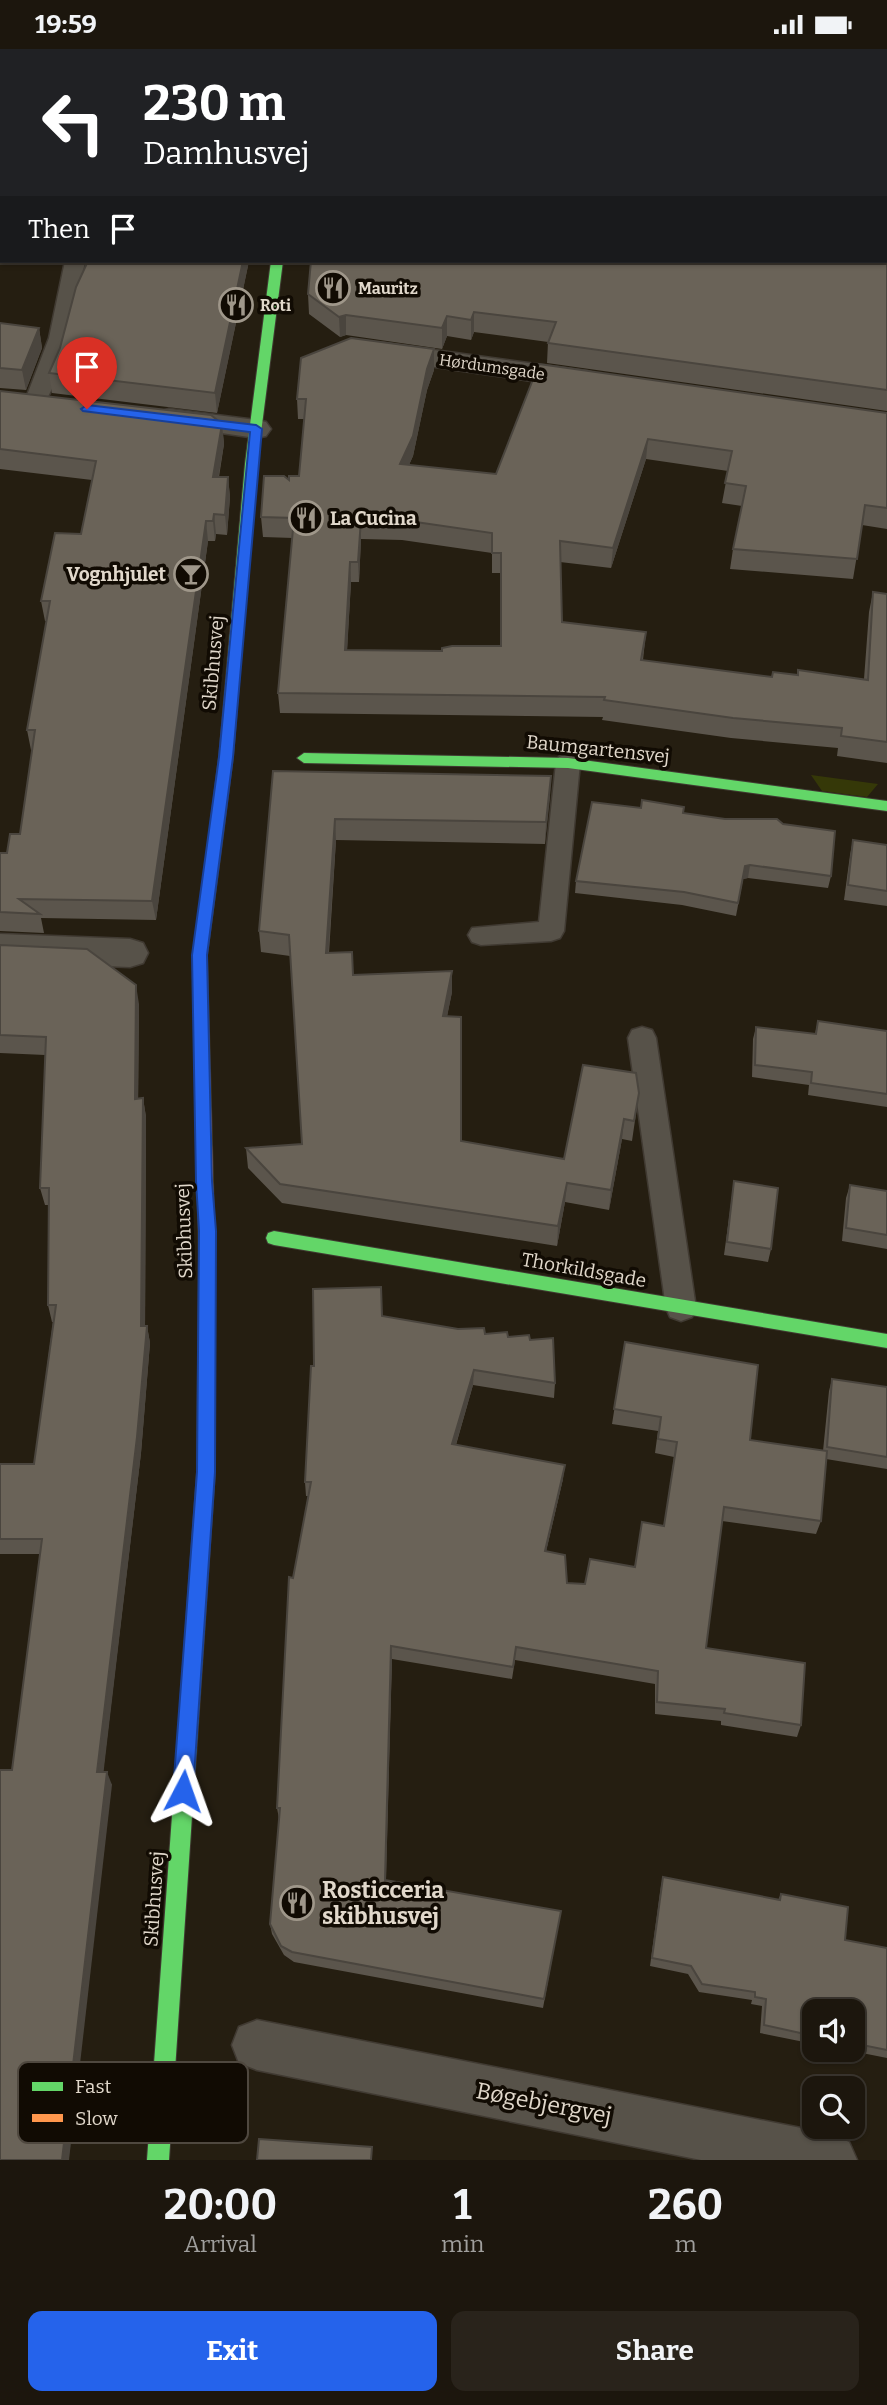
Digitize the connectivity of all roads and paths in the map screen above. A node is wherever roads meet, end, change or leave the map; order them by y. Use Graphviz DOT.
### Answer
graph roads {
  1 [pos="75,263"];
  2 [pos="277,263"];
  3 [pos="360,349"];
  4 [pos="607,383"];
  5 [pos="36,403"];
  6 [pos="139,415"];
  7 [pos="256,429"];
  8 [pos="304,758"];
  9 [pos="568,763"];
  10 [pos="887,806"];
  11 [pos="481,935"];
  12 [pos="0,949"];
  13 [pos="130,953"];
  14 [pos="642,1038"];
  15 [pos="274,1238"];
  16 [pos="681,1308"];
  17 [pos="887,1341"];
  18 [pos="257,2045"];
  19 [pos="165,2062"];
  20 [pos="831,2160"];
  1 -- 5 [label="lane"];
  2 -- 7 [label="street, Skibhusvej"];
  3 -- 4 [label="street, Hørdumsgade"];
  6 -- 7 [label="street"];
  7 -- 19 [label="street, Skibhusvej"];
  8 -- 9 [label="street, Baumgartensvej"];
  9 -- 10 [label="street, Baumgartensvej"];
  9 -- 11 [label="lane"];
  12 -- 13 [label="street"];
  14 -- 16 [label="lane"];
  15 -- 16 [label="street, Thorkildsgade"];
  16 -- 17 [label="street, Thorkildsgade"];
  18 -- 20 [label="street, Bøgebjergvej"];
}
